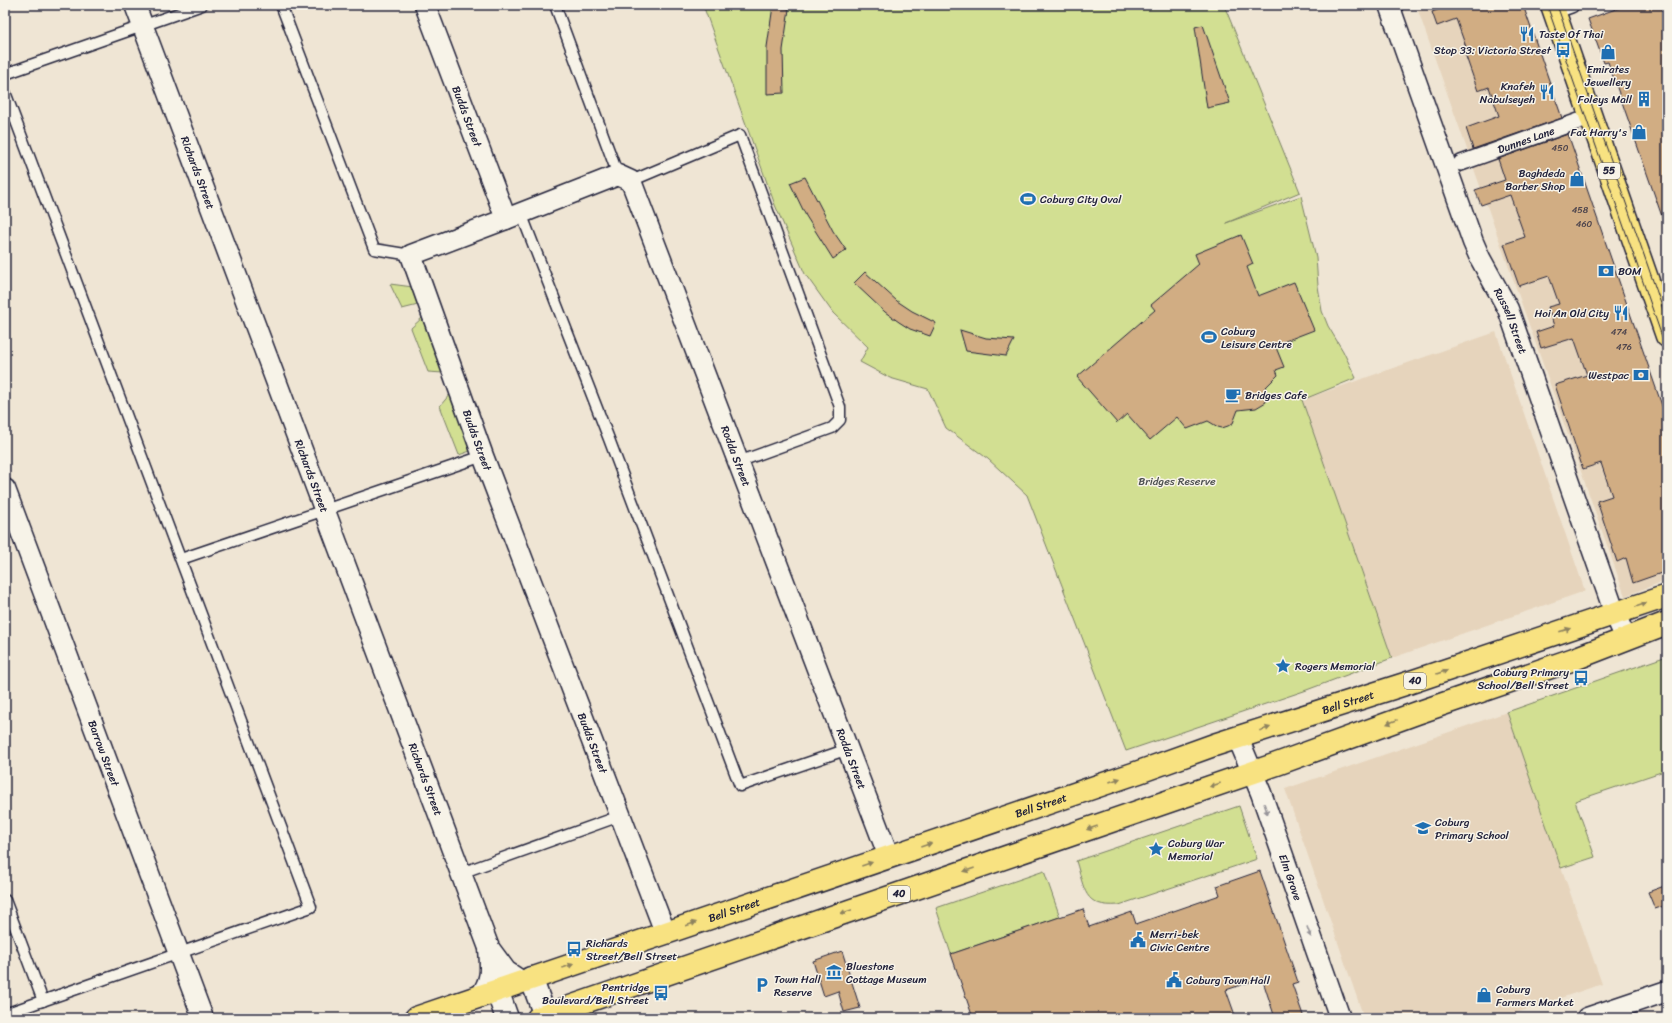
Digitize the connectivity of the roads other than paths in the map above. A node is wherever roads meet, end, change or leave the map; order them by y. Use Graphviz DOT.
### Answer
graph roads {
  1 [pos="135,5"];
  2 [pos="202,5"];
  3 [pos="281,5"];
  4 [pos="425,5"];
  5 [pos="555,5"];
  6 [pos="1389,5"];
  7 [pos="1559,7"];
  8 [pos="142,26"];
  9 [pos="5,74"];
  10 [pos="5,92"];
  11 [pos="1590,117"];
  12 [pos="1461,163"];
  13 [pos="625,178"];
  14 [pos="514,216"];
  15 [pos="411,255"];
  16 [pos="1667,336"];
  17 [pos="483,456"];
  18 [pos="738,462"];
  19 [pos="5,489"];
  20 [pos="324,510"];
  21 [pos="181,559"];
  22 [pos="1667,596"];
  23 [pos="1615,614"];
  24 [pos="1667,623"];
  25 [pos="1626,639"];
  26 [pos="1405,684"];
  27 [pos="1417,713"];
  28 [pos="1238,738"];
  29 [pos="848,749"];
  30 [pos="1252,773"];
  31 [pos="620,816"];
  32 [pos="889,857"];
  33 [pos="461,873"];
  34 [pos="5,900"];
  35 [pos="665,932"];
  36 [pos="489,948"];
  37 [pos="179,953"];
  38 [pos="526,980"];
  39 [pos="1667,991"];
  40 [pos="489,993"];
  41 [pos="43,1001"];
  42 [pos="5,1014"];
  43 [pos="543,1017"];
  44 [pos="203,1018"];
  45 [pos="416,1018"];
  46 [pos="507,1018"];
  47 [pos="1340,1018"];
  48 [pos="1587,1018"];
  1 -- 8 [label="street, Richards Street"];
  2 -- 8 [label="lane"];
  3 -- 15 [label="lane"];
  4 -- 14 [label="street, Budds Street"];
  5 -- 13 [label="lane"];
  6 -- 23 [label="street, Russell Street"];
  7 -- 11 [label="highway, 55"];
  8 -- 9 [label="lane"];
  8 -- 20 [label="street, Richards Street"];
  10 -- 21 [label="lane"];
  11 -- 12 [label="street, Dunnes Lane"];
  11 -- 16 [label="highway, 55"];
  13 -- 14 [label="street"];
  13 -- 18 [label="street, Rodda Street"];
  13 -- 18 [label="lane"];
  14 -- 15 [label="street"];
  14 -- 29 [label="lane"];
  15 -- 17 [label="street, Budds Street"];
  17 -- 20 [label="lane"];
  17 -- 31 [label="street, Budds Street"];
  18 -- 29 [label="street, Rodda Street"];
  19 -- 37 [label="street, Barrow Street"];
  20 -- 21 [label="lane"];
  20 -- 33 [label="street, Richards Street"];
  21 -- 37 [label="lane"];
  23 -- 22 [label="highway, Bell Street / 40, one-way"];
  23 -- 25 [label="street, Russell Street"];
  26 -- 23 [label="highway, Bell Street / 40, one-way"];
  24 -- 25 [label="highway, 40"];
  25 -- 27 [label="highway, 40"];
  26 -- 27 [label="highway"];
  28 -- 26 [label="highway, Bell Street / 40, one-way"];
  27 -- 30 [label="highway, 40, one-way"];
  28 -- 30 [label="street, Elm Grove"];
  32 -- 28 [label="highway, Bell Street / 40, one-way"];
  29 -- 32 [label="street, Rodda Street"];
  30 -- 43 [label="highway, 40, one-way"];
  30 -- 47 [label="street, Elm Grove, one-way"];
  31 -- 33 [label="lane"];
  31 -- 35 [label="street, Budds Street"];
  35 -- 32 [label="highway, Bell Street / 40, one-way"];
  33 -- 36 [label="street, Richards Street"];
  34 -- 41 [label="lane"];
  38 -- 35 [label="highway, Bell Street / 40, one-way"];
  36 -- 38 [label="street, Richards Street"];
  36 -- 40 [label="street, Richards Street"];
  37 -- 41 [label="lane"];
  37 -- 44 [label="street, Barrow Street"];
  38 -- 40 [label="highway, Bell Street / 40"];
  38 -- 43 [label="street"];
  39 -- 48 [label="street"];
  40 -- 45 [label="highway, Bell Street / 40"];
  40 -- 46 [label="street"];
  41 -- 42 [label="lane"];
}
